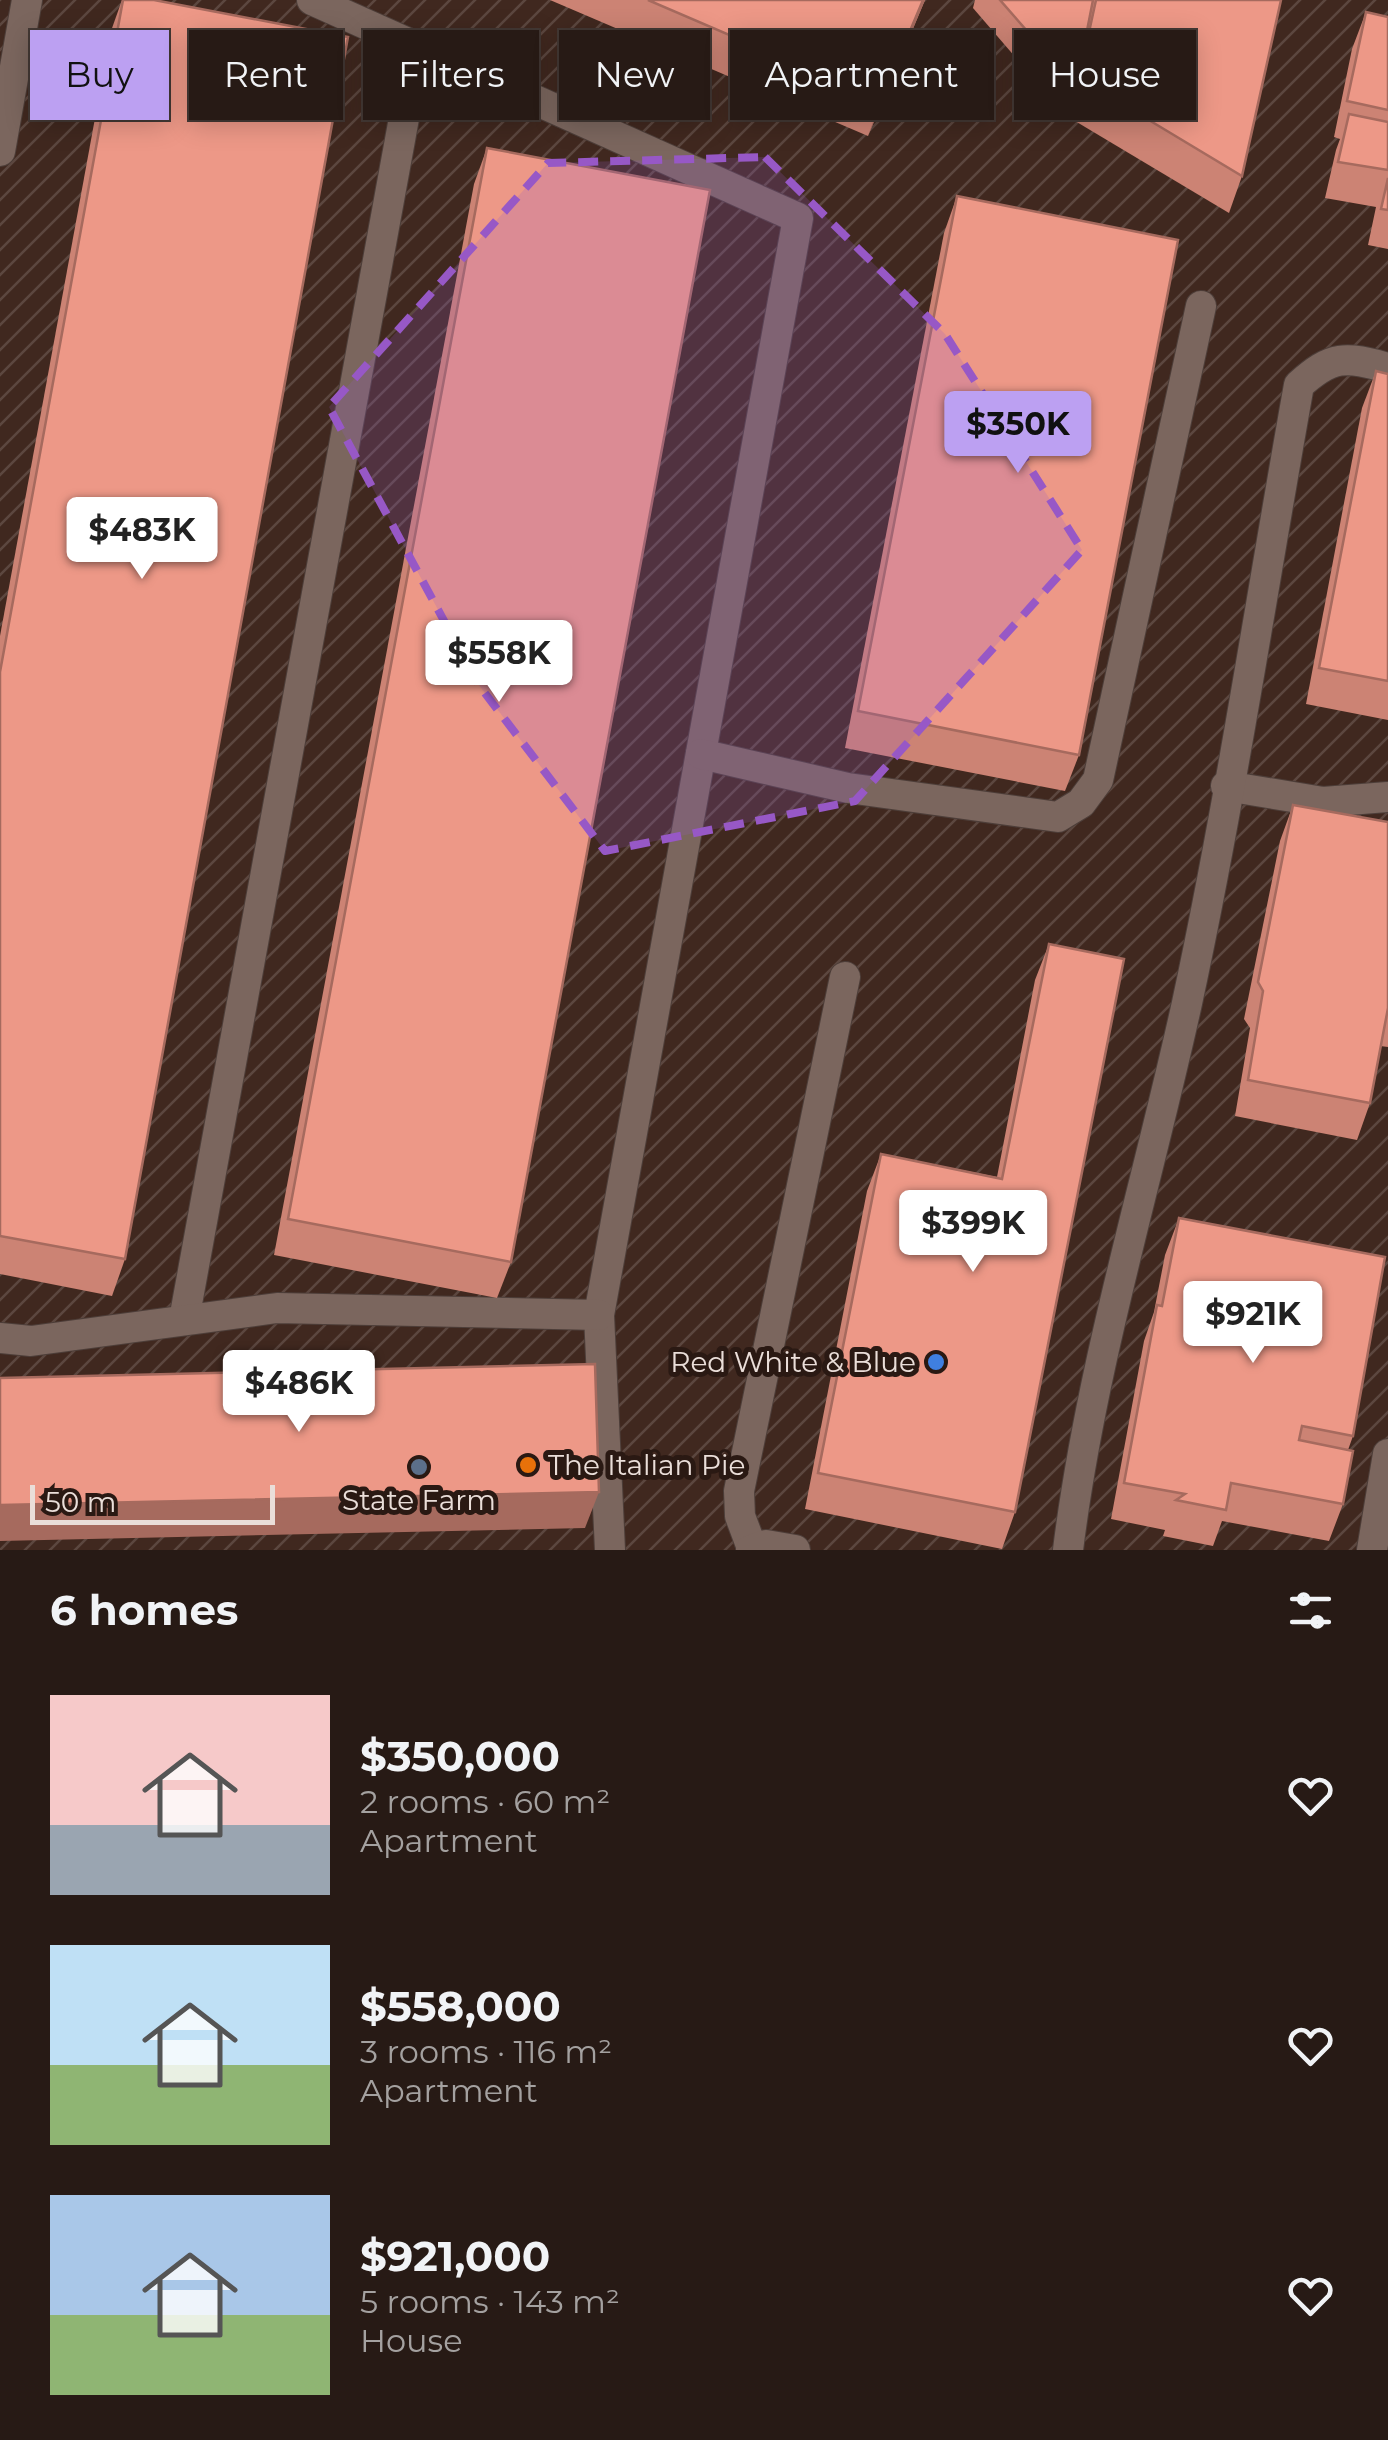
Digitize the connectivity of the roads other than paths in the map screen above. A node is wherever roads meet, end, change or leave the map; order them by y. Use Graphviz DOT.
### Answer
graph roads {
  1 [pos="27,0"];
  2 [pos="312,0"];
  3 [pos="379,30"];
  4 [pos="539,102"];
  5 [pos="404,120"];
  6 [pos="0,150"];
  7 [pos="1201,306"];
  8 [pos="1388,368"];
  9 [pos="701,754"];
  10 [pos="1226,786"];
  11 [pos="1388,797"];
  12 [pos="844,976"];
  13 [pos="599,1315"];
  14 [pos="184,1320"];
  15 [pos="0,1338"];
  16 [pos="1388,1454"];
  17 [pos="751,1549"];
  18 [pos="610,1550"];
  19 [pos="795,1550"];
  20 [pos="1072,1550"];
  21 [pos="1372,1550"];
  1 -- 6 [label="lane"];
  2 -- 3 [label="lane"];
  4 -- 9 [label="lane"];
  5 -- 14 [label="lane"];
  7 -- 9 [label="lane"];
  8 -- 10 [label="lane"];
  9 -- 13 [label="lane"];
  10 -- 11 [label="lane"];
  10 -- 20 [label="lane"];
  12 -- 17 [label="lane"];
  13 -- 14 [label="lane"];
  13 -- 18 [label="lane"];
  14 -- 15 [label="lane"];
  16 -- 21 [label="lane"];
  17 -- 19 [label="lane"];
}
